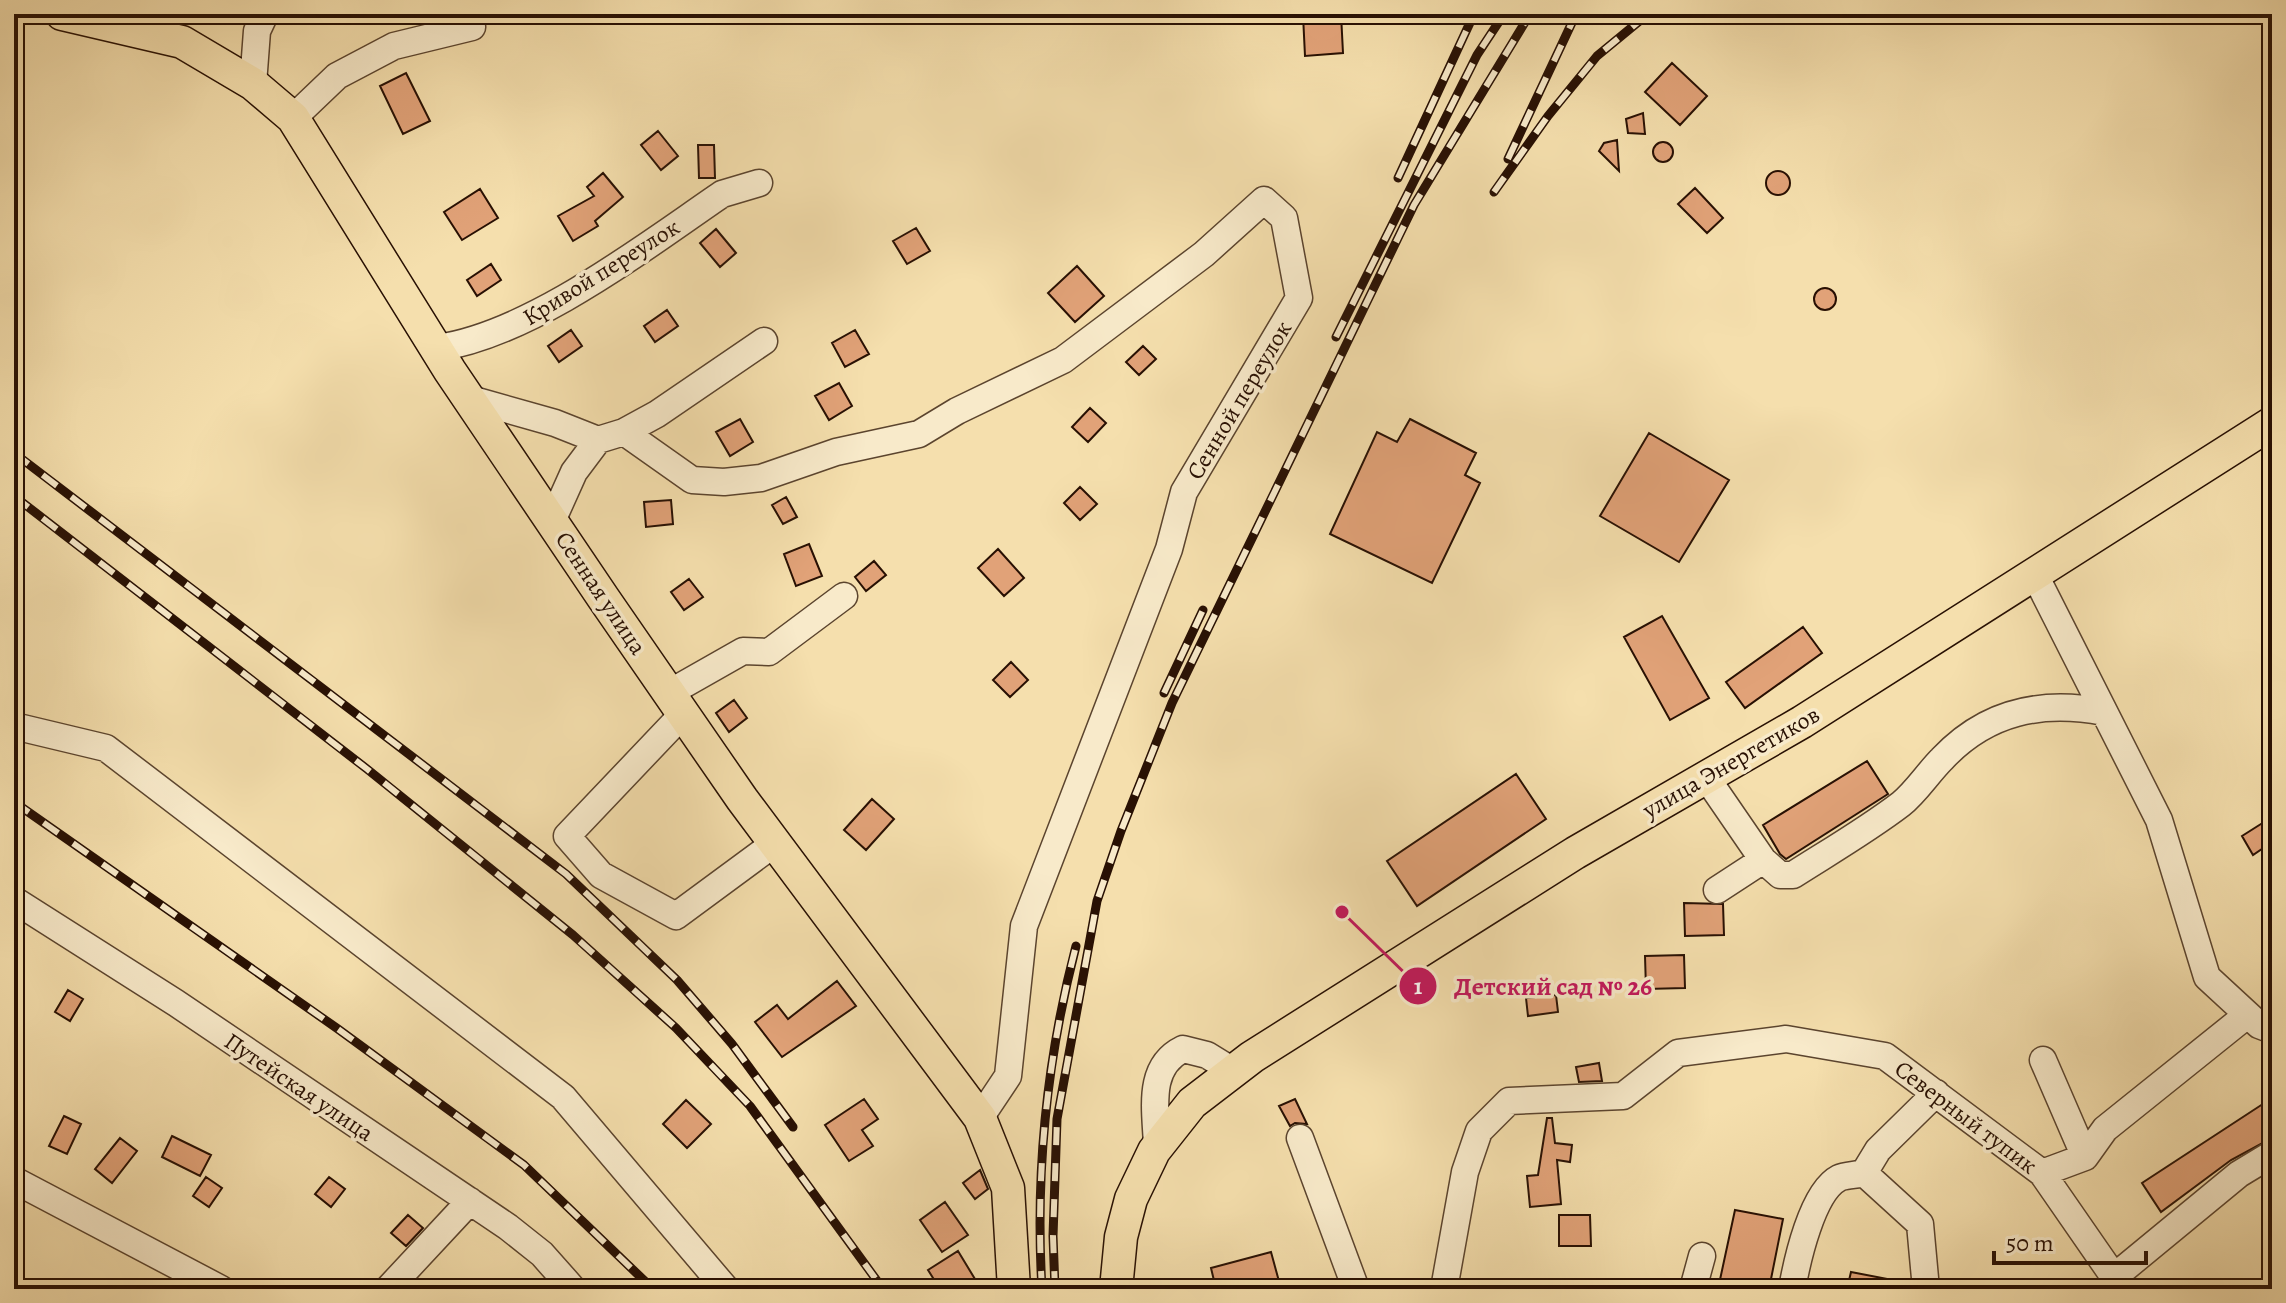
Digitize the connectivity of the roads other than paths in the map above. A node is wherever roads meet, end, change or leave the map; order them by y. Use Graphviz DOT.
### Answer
graph roads {
  1 [pos="62,14"];
  2 [pos="265,14"];
  3 [pos="472,27"];
  4 [pos="253,84"];
  5 [pos="293,118"];
  6 [pos="759,183"];
  7 [pos="764,341"];
  8 [pos="437,348"];
  9 [pos="470,399"];
  10 [pos="2272,423"];
  11 [pos="624,432"];
  12 [pos="598,440"];
  13 [pos="552,521"];
  14 [pos="2036,577"];
  15 [pos="844,596"];
  16 [pos="2084,672"];
  17 [pos="676,704"];
  18 [pos="2064,704"];
  19 [pos="2104,712"];
  20 [pos="14,726"];
  21 [pos="1706,777"];
  22 [pos="775,843"];
  23 [pos="1763,860"];
  24 [pos="1717,890"];
  25 [pos="14,900"];
  26 [pos="2247,1015"];
  27 [pos="2272,1030"];
  28 [pos="2043,1060"];
  29 [pos="1233,1071"];
  30 [pos="1936,1093"];
  31 [pos="980,1118"];
  32 [pos="1300,1138"];
  33 [pos="1157,1147"];
  34 [pos="2272,1154"];
  35 [pos="2085,1157"];
  36 [pos="1864,1173"];
  37 [pos="2042,1173"];
  38 [pos="14,1180"];
  39 [pos="470,1201"];
  40 [pos="1702,1256"];
  41 [pos="221,1289"];
  42 [pos="388,1289"];
  43 [pos="573,1289"];
  44 [pos="726,1289"];
  45 [pos="1014,1289"];
  46 [pos="1116,1289"];
  47 [pos="1356,1289"];
  48 [pos="1444,1289"];
  49 [pos="1693,1289"];
  50 [pos="1792,1289"];
  51 [pos="1926,1289"];
  1 -- 4 [label="main road, Сенная улица"];
  2 -- 4 [label="street"];
  3 -- 5 [label="street"];
  4 -- 5 [label="main road, Сенная улица"];
  5 -- 8 [label="main road, Сенная улица"];
  6 -- 8 [label="street, Кривой переулок"];
  7 -- 11 [label="street"];
  8 -- 9 [label="main road, Сенная улица"];
  9 -- 12 [label="street"];
  9 -- 13 [label="main road, Сенная улица"];
  10 -- 14 [label="main road, улица Энергетиков"];
  11 -- 12 [label="street"];
  11 -- 31 [label="street, Сенной переулок"];
  12 -- 13 [label="street"];
  13 -- 17 [label="main road, Сенная улица"];
  14 -- 16 [label="street"];
  14 -- 21 [label="main road, улица Энергетиков"];
  15 -- 17 [label="street"];
  16 -- 18 [label="street"];
  16 -- 19 [label="street"];
  17 -- 22 [label="main road, Сенная улица"];
  17 -- 22 [label="street"];
  18 -- 19 [label="street"];
  18 -- 23 [label="street"];
  19 -- 26 [label="street"];
  20 -- 44 [label="street"];
  21 -- 23 [label="street"];
  21 -- 29 [label="main road, улица Энергетиков"];
  22 -- 31 [label="main road, Сенная улица"];
  23 -- 24 [label="street"];
  25 -- 39 [label="street, Путейская улица"];
  26 -- 27 [label="street"];
  26 -- 35 [label="street"];
  28 -- 35 [label="street"];
  29 -- 33 [label="main road, улица Энергетиков"];
  29 -- 33 [label="street"];
  30 -- 36 [label="street"];
  30 -- 37 [label="street, Северный тупик"];
  30 -- 48 [label="street, Северный тупик"];
  31 -- 45 [label="main road, Сенная улица"];
  32 -- 47 [label="street"];
  33 -- 46 [label="main road, улица Энергетиков"];
  34 -- 37 [label="street, Северный тупик"];
  35 -- 37 [label="street"];
  36 -- 50 [label="street"];
  36 -- 51 [label="street"];
  38 -- 41 [label="street"];
  39 -- 42 [label="street"];
  39 -- 43 [label="street, Путейская улица"];
  40 -- 49 [label="street"];
}
